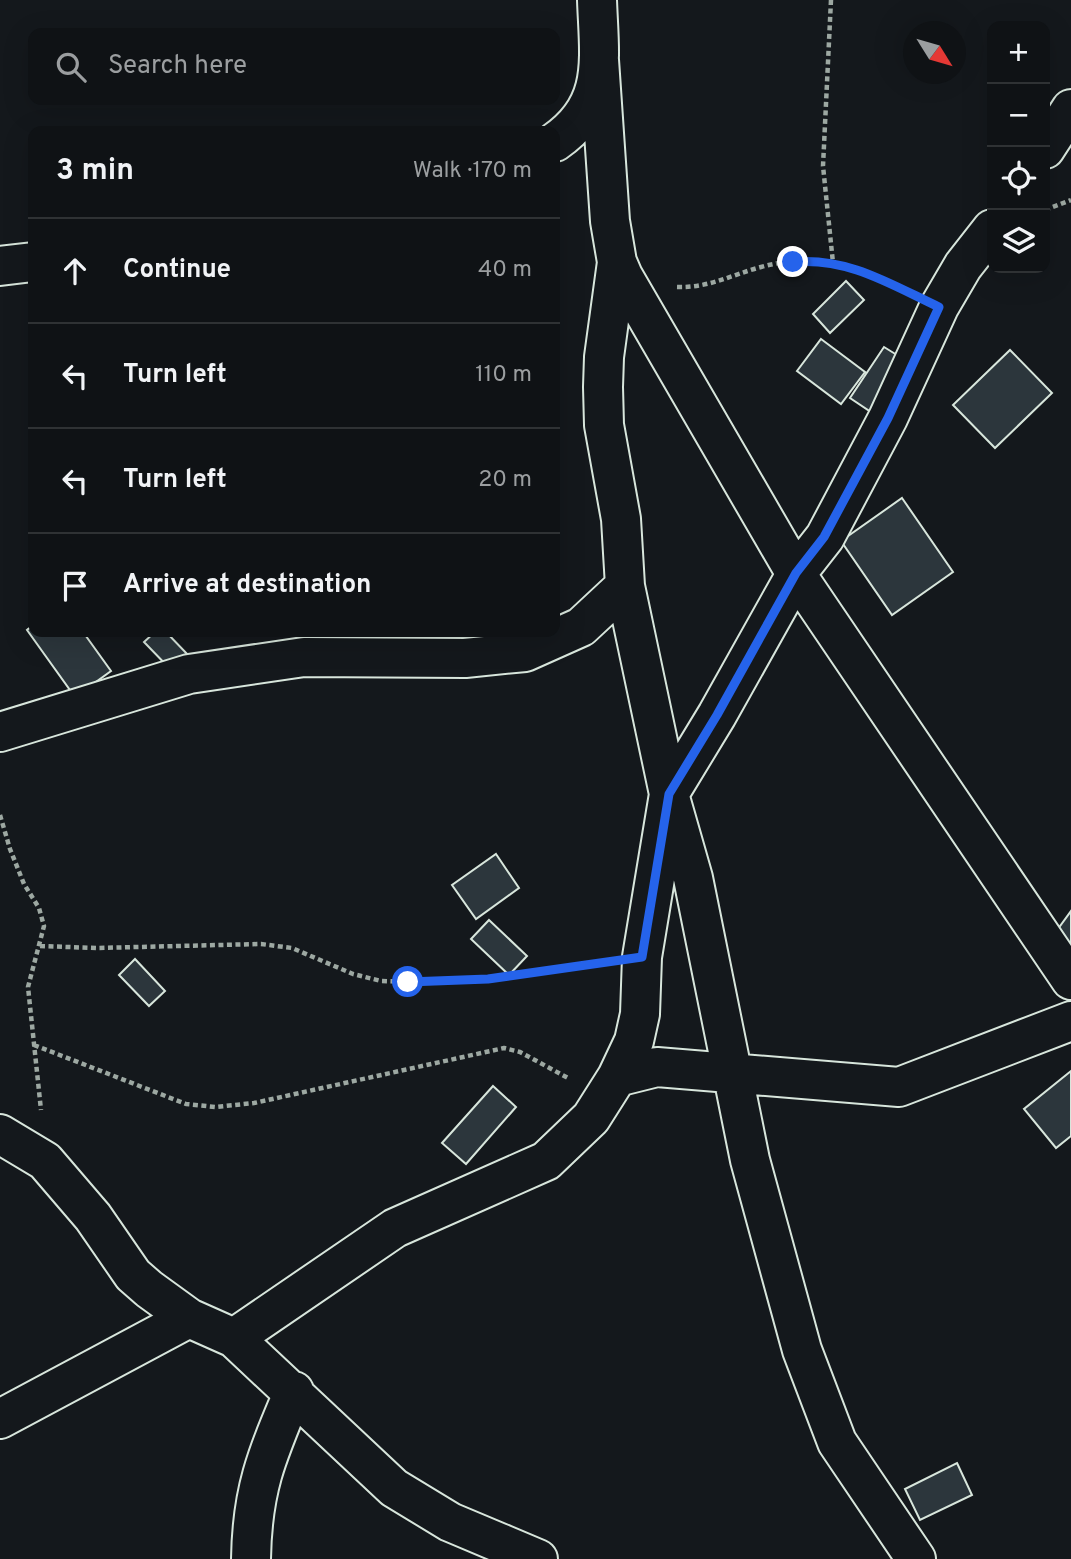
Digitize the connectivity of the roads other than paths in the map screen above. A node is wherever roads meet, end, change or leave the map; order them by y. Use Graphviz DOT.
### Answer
graph roads {
  1 [pos="597,0"];
  2 [pos="599,61"];
  3 [pos="1071,109"];
  4 [pos="560,138"];
  5 [pos="1046,147"];
  6 [pos="987,235"];
  7 [pos="28,263"];
  8 [pos="0,266"];
  9 [pos="620,269"];
  10 [pos="796,573"];
  11 [pos="625,586"];
  12 [pos="560,636"];
  13 [pos="559,637"];
  14 [pos="0,732"];
  15 [pos="669,794"];
  16 [pos="1071,980"];
  17 [pos="1071,1021"];
  18 [pos="734,1073"];
  19 [pos="617,1077"];
  20 [pos="0,1134"];
  21 [pos="189,1318"];
  22 [pos="234,1338"];
  23 [pos="293,1391"];
  24 [pos="0,1419"];
  25 [pos="251,1559"];
  26 [pos="538,1559"];
  27 [pos="916,1559"];
  1 -- 2 [label="street"];
  2 -- 4 [label="street"];
  2 -- 9 [label="street"];
  3 -- 5 [label="street"];
  6 -- 10 [label="street"];
  7 -- 8 [label="street"];
  9 -- 10 [label="street"];
  9 -- 11 [label="street"];
  10 -- 15 [label="street"];
  10 -- 16 [label="street"];
  11 -- 12 [label="street"];
  11 -- 15 [label="street"];
  13 -- 14 [label="street"];
  15 -- 18 [label="street"];
  15 -- 19 [label="street"];
  17 -- 18 [label="street"];
  18 -- 19 [label="street"];
  18 -- 27 [label="street"];
  19 -- 22 [label="street"];
  20 -- 21 [label="street"];
  21 -- 22 [label="street"];
  21 -- 24 [label="street"];
  22 -- 23 [label="street"];
  23 -- 25 [label="street"];
  23 -- 26 [label="street"];
}
